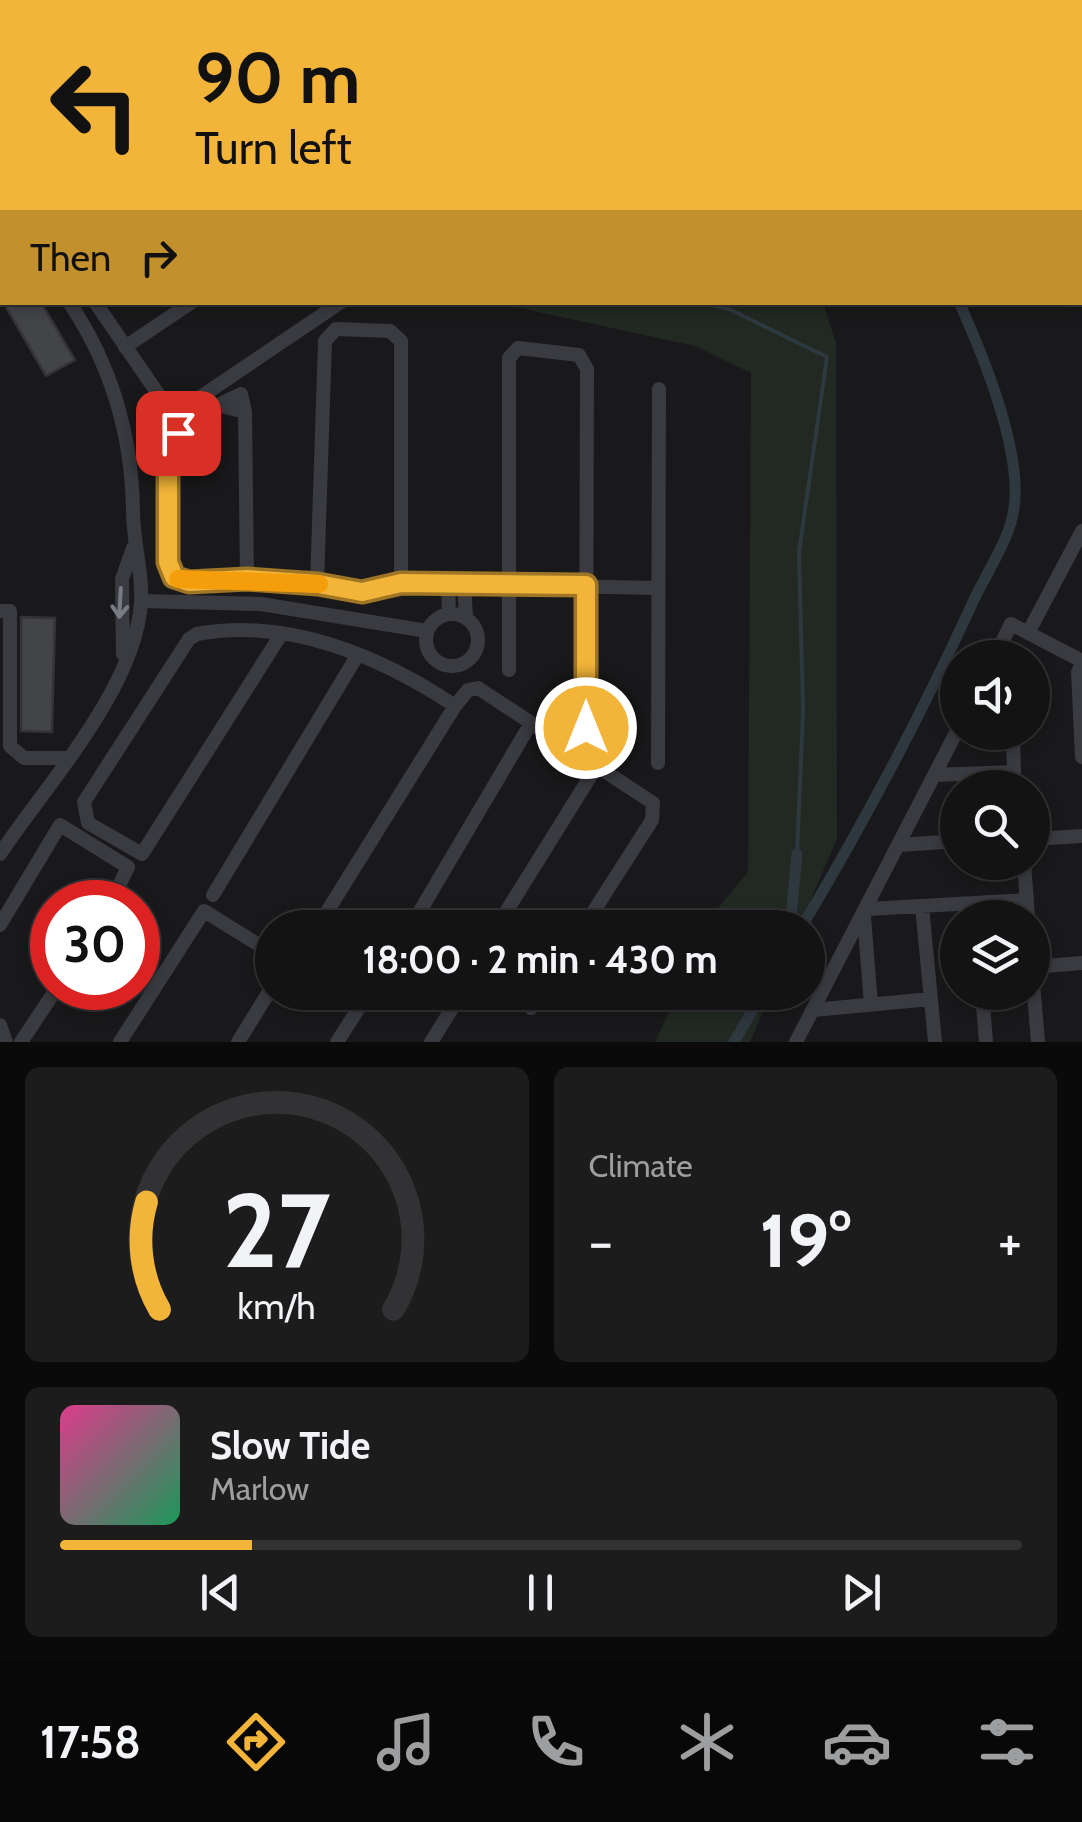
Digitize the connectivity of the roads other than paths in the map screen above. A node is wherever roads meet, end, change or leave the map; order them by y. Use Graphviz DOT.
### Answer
graph roads {
  1 [pos="71,305"];
  2 [pos="97,305"];
  3 [pos="188,305"];
  4 [pos="338,305"];
  5 [pos="125,347"];
  6 [pos="659,389"];
  7 [pos="1082,531"];
  8 [pos="133,547"];
  9 [pos="247,579"];
  10 [pos="401,583"];
  11 [pos="456,583"];
  12 [pos="318,584"];
  13 [pos="506,584"];
  14 [pos="586,585"];
  15 [pos="658,588"];
  16 [pos="141,601"];
  17 [pos="0,611"];
  18 [pos="449,613"];
  19 [pos="466,617"];
  20 [pos="427,631"];
  21 [pos="282,633"];
  22 [pos="1028,633"];
  23 [pos="1002,640"];
  24 [pos="357,656"];
  25 [pos="124,660"];
  26 [pos="438,662"];
  27 [pos="1082,662"];
  28 [pos="509,670"];
  29 [pos="425,686"];
  30 [pos="455,706"];
  31 [pos="531,724"];
  32 [pos="586,728"];
  33 [pos="947,750"];
  34 [pos="1013,750"];
  35 [pos="1082,757"];
  36 [pos="70,758"];
  37 [pos="598,764"];
  38 [pos="658,764"];
  39 [pos="934,774"];
  40 [pos="88,823"];
  41 [pos="78,836"];
  42 [pos="1082,836"];
  43 [pos="1050,838"];
  44 [pos="940,842"];
  45 [pos="898,845"];
  46 [pos="128,846"];
  47 [pos="0,854"];
  48 [pos="118,859"];
  49 [pos="124,880"];
  50 [pos="1025,880"];
  51 [pos="213,895"];
  52 [pos="1027,900"];
  53 [pos="922,906"];
  54 [pos="940,907"];
  55 [pos="329,910"];
  56 [pos="421,910"];
  57 [pos="507,910"];
  58 [pos="594,910"];
  59 [pos="866,912"];
  60 [pos="0,925"];
  61 [pos="255,942"];
  62 [pos="1082,963"];
  63 [pos="1050,967"];
  64 [pos="825,988"];
  65 [pos="931,999"];
  66 [pos="870,1004"];
  67 [pos="825,1009"];
  68 [pos="42,1010"];
  69 [pos="258,1010"];
  70 [pos="358,1010"];
  71 [pos="451,1010"];
  72 [pos="813,1010"];
  73 [pos="983,1010"];
  74 [pos="1035,1010"];
  75 [pos="0,1026"];
  76 [pos="6,1042"];
  77 [pos="20,1042"];
  78 [pos="120,1042"];
  79 [pos="238,1042"];
  80 [pos="338,1042"];
  81 [pos="431,1042"];
  82 [pos="796,1042"];
  83 [pos="935,1042"];
  84 [pos="986,1042"];
  85 [pos="1038,1042"];
  1 -- 8 [label="street"];
  2 -- 5 [label="street"];
  3 -- 5 [label="street"];
  4 -- 5 [label="street"];
  6 -- 15 [label="street"];
  7 -- 22 [label="street"];
  8 -- 16 [label="street"];
  8 -- 25 [label="street, one-way"];
  9 -- 9 [label="street"];
  9 -- 12 [label="street"];
  10 -- 11 [label="street"];
  10 -- 12 [label="street"];
  10 -- 12 [label="street"];
  11 -- 13 [label="street"];
  11 -- 18 [label="street"];
  11 -- 19 [label="street"];
  13 -- 14 [label="street"];
  13 -- 14 [label="street"];
  13 -- 28 [label="street"];
  14 -- 15 [label="street"];
  14 -- 32 [label="street"];
  15 -- 38 [label="street"];
  16 -- 20 [label="street"];
  16 -- 25 [label="street"];
  17 -- 36 [label="street"];
  18 -- 19 [label="street"];
  18 -- 20 [label="street"];
  19 -- 26 [label="street"];
  20 -- 26 [label="street"];
  21 -- 24 [label="street"];
  21 -- 40 [label="street"];
  21 -- 46 [label="street"];
  22 -- 23 [label="street"];
  22 -- 27 [label="street"];
  24 -- 29 [label="street"];
  24 -- 51 [label="street"];
  25 -- 36 [label="street"];
  26 -- 29 [label="street"];
  27 -- 35 [label="street"];
  29 -- 30 [label="street"];
  30 -- 31 [label="street"];
  30 -- 55 [label="street"];
  31 -- 37 [label="street"];
  31 -- 56 [label="street"];
  33 -- 39 [label="street"];
  34 -- 39 [label="street"];
  36 -- 47 [label="street"];
  37 -- 57 [label="street"];
  37 -- 58 [label="street"];
  39 -- 45 [label="street"];
  40 -- 41 [label="street"];
  40 -- 46 [label="street"];
  41 -- 48 [label="street"];
  41 -- 60 [label="street"];
  42 -- 43 [label="street"];
  44 -- 45 [label="street"];
  45 -- 59 [label="street"];
  46 -- 48 [label="street"];
  48 -- 49 [label="street"];
  50 -- 52 [label="street"];
  53 -- 54 [label="street"];
  53 -- 59 [label="street"];
  53 -- 65 [label="street"];
  59 -- 64 [label="street"];
  59 -- 66 [label="street"];
  61 -- 78 [label="street"];
  62 -- 63 [label="street"];
  65 -- 66 [label="street"];
  65 -- 83 [label="street"];
  66 -- 67 [label="street"];
  68 -- 77 [label="street"];
  69 -- 79 [label="street"];
  70 -- 80 [label="street"];
  71 -- 81 [label="street"];
  72 -- 82 [label="street"];
  73 -- 84 [label="street"];
  74 -- 85 [label="street"];
  75 -- 76 [label="street"];
}
